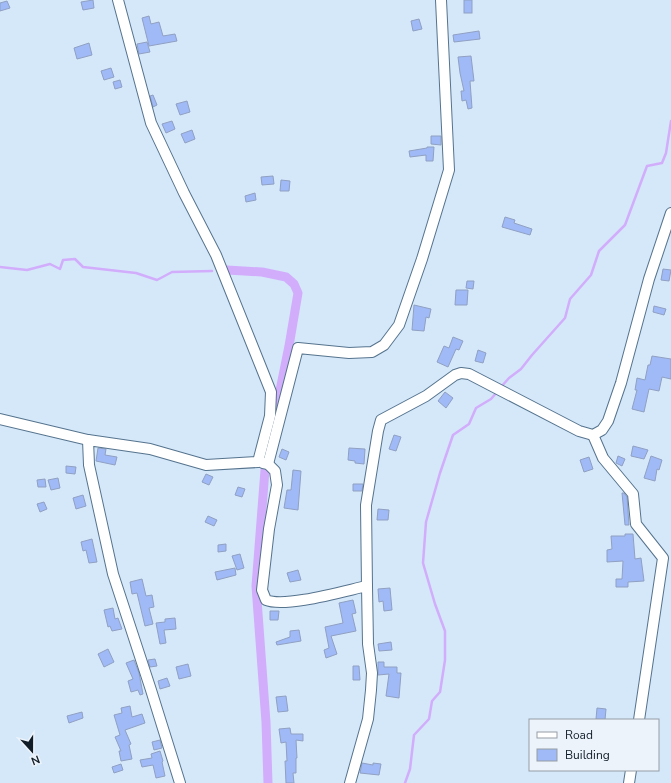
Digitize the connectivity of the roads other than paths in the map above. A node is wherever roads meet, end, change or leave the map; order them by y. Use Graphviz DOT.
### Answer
graph roads {
  1 [pos="118,0"];
  2 [pos="441,0"];
  3 [pos="671,213"];
  4 [pos="0,419"];
  5 [pos="593,435"];
  6 [pos="88,440"];
  7 [pos="263,463"];
  8 [pos="367,586"];
  9 [pos="639,719"];
  10 [pos="631,771"];
  11 [pos="180,783"];
  12 [pos="350,783"];
  13 [pos="629,783"];
  1 -- 7 [label="street"];
  2 -- 7 [label="street"];
  3 -- 5 [label="street"];
  4 -- 6 [label="street"];
  5 -- 8 [label="street"];
  5 -- 9 [label="street"];
  6 -- 7 [label="street"];
  6 -- 11 [label="street"];
  7 -- 8 [label="street"];
  8 -- 12 [label="street"];
  10 -- 13 [label="street"];
}
